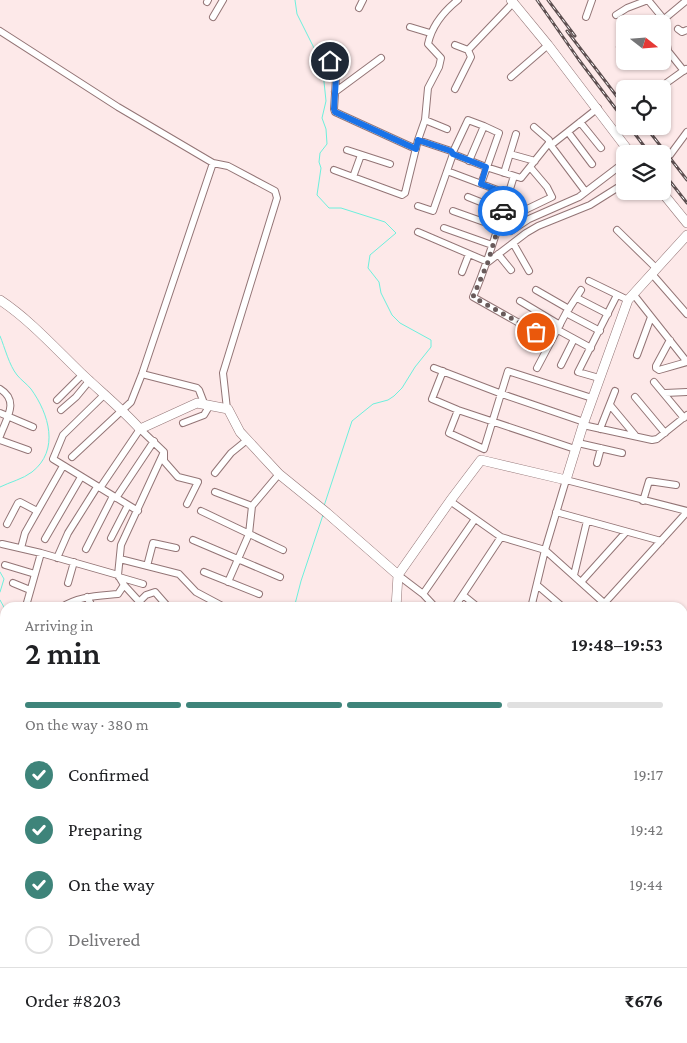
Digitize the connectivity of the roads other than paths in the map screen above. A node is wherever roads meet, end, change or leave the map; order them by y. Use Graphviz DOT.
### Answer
graph roads {
  1 [pos="223,0"];
  2 [pos="363,0"];
  3 [pos="458,0"];
  4 [pos="592,0"];
  5 [pos="648,0"];
  6 [pos="687,0"];
  7 [pos="512,1"];
  8 [pos="359,8"];
  9 [pos="616,15"];
  10 [pos="659,15"];
  11 [pos="667,15"];
  12 [pos="213,17"];
  13 [pos="586,17"];
  14 [pos="410,27"];
  15 [pos="678,29"];
  16 [pos="687,30"];
  17 [pos="0,31"];
  18 [pos="430,33"];
  19 [pos="455,45"];
  20 [pos="548,45"];
  21 [pos="468,50"];
  22 [pos="671,54"];
  23 [pos="381,58"];
  24 [pos="330,61"];
  25 [pos="685,70"];
  26 [pos="512,77"];
  27 [pos="671,80"];
  28 [pos="455,89"];
  29 [pos="335,92"];
  30 [pos="598,108"];
  31 [pos="425,120"];
  32 [pos="580,122"];
  33 [pos="484,126"];
  34 [pos="534,127"];
  35 [pos="447,129"];
  36 [pos="568,132"];
  37 [pos="687,132"];
  38 [pos="516,134"];
  39 [pos="418,140"];
  40 [pos="550,144"];
  41 [pos="625,145"];
  42 [pos="601,148"];
  43 [pos="416,149"];
  44 [pos="346,150"];
  45 [pos="453,153"];
  46 [pos="510,154"];
  47 [pos="671,154"];
  48 [pos="361,155"];
  49 [pos="470,161"];
  50 [pos="535,161"];
  51 [pos="212,163"];
  52 [pos="390,164"];
  53 [pos="592,164"];
  54 [pos="486,167"];
  55 [pos="530,167"];
  56 [pos="616,169"];
  57 [pos="334,170"];
  58 [pos="447,171"];
  59 [pos="504,173"];
  60 [pos="514,176"];
  61 [pos="353,177"];
  62 [pos="481,184"];
  63 [pos="616,189"];
  64 [pos="585,191"];
  65 [pos="508,194"];
  66 [pos="468,198"];
  67 [pos="668,200"];
  68 [pos="418,206"];
  69 [pos="453,210"];
  70 [pos="503,212"];
  71 [pos="687,224"];
  72 [pos="498,227"];
  73 [pos="444,228"];
  74 [pos="617,230"];
  75 [pos="511,231"];
  76 [pos="418,232"];
  77 [pos="687,235"];
  78 [pos="513,243"];
  79 [pos="492,245"];
  80 [pos="469,254"];
  81 [pos="498,254"];
  82 [pos="488,262"];
  83 [pos="511,270"];
  84 [pos="529,271"];
  85 [pos="462,272"];
  86 [pos="654,272"];
  87 [pos="589,281"];
  88 [pos="536,290"];
  89 [pos="581,290"];
  90 [pos="617,295"];
  91 [pos="631,297"];
  92 [pos="577,298"];
  93 [pos="0,300"];
  94 [pos="520,301"];
  95 [pos="568,311"];
  96 [pos="608,314"];
  97 [pos="687,314"];
  98 [pos="651,317"];
  99 [pos="559,328"];
  100 [pos="600,331"];
  101 [pos="574,339"];
  102 [pos="670,340"];
  103 [pos="551,341"];
  104 [pos="591,348"];
  105 [pos="637,355"];
  106 [pos="687,362"];
  107 [pos="561,365"];
  108 [pos="434,368"];
  109 [pos="537,368"];
  110 [pos="443,371"];
  111 [pos="142,374"];
  112 [pos="86,377"];
  113 [pos="599,378"];
  114 [pos="654,382"];
  115 [pos="0,389"];
  116 [pos="615,391"];
  117 [pos="687,392"];
  118 [pos="665,393"];
  119 [pos="105,394"];
  120 [pos="502,394"];
  121 [pos="635,397"];
  122 [pos="592,398"];
  123 [pos="57,400"];
  124 [pos="207,404"];
  125 [pos="610,405"];
  126 [pos="122,409"];
  127 [pos="227,409"];
  128 [pos="61,410"];
  129 [pos="458,410"];
  130 [pos="0,413"];
  131 [pos="7,416"];
  132 [pos="685,416"];
  133 [pos="493,422"];
  134 [pos="584,423"];
  135 [pos="183,424"];
  136 [pos="33,427"];
  137 [pos="140,429"];
  138 [pos="600,429"];
  139 [pos="665,433"];
  140 [pos="635,435"];
  141 [pos="0,438"];
  142 [pos="247,440"];
  143 [pos="154,441"];
  144 [pos="576,446"];
  145 [pos="601,448"];
  146 [pos="28,450"];
  147 [pos="164,452"];
  148 [pos="622,453"];
  149 [pos="72,457"];
  150 [pos="597,463"];
  151 [pos="63,466"];
  152 [pos="215,472"];
  153 [pos="279,474"];
  154 [pos="81,477"];
  155 [pos="566,480"];
  156 [pos="676,485"];
  157 [pos="98,488"];
  158 [pos="215,492"];
  159 [pos="114,497"];
  160 [pos="450,501"];
  161 [pos="643,501"];
  162 [pos="187,504"];
  163 [pos="128,505"];
  164 [pos="252,506"];
  165 [pos="138,511"];
  166 [pos="201,511"];
  167 [pos="687,511"];
  168 [pos="37,512"];
  169 [pos="556,512"];
  170 [pos="475,519"];
  171 [pos="587,521"];
  172 [pos="7,524"];
  173 [pos="626,532"];
  174 [pos="248,534"];
  175 [pos="501,537"];
  176 [pos="111,538"];
  177 [pos="45,540"];
  178 [pos="193,540"];
  179 [pos="661,541"];
  180 [pos="2,544"];
  181 [pos="21,548"];
  182 [pos="176,548"];
  183 [pos="86,549"];
  184 [pos="283,550"];
  185 [pos="545,550"];
  186 [pos="41,553"];
  187 [pos="58,558"];
  188 [pos="120,559"];
  189 [pos="237,559"];
  190 [pos="74,562"];
  191 [pos="5,565"];
  192 [pos="147,566"];
  193 [pos="204,572"];
  194 [pos="35,574"];
  195 [pos="398,575"];
  196 [pos="574,575"];
  197 [pos="119,576"];
  198 [pos="280,577"];
  199 [pos="228,582"];
  200 [pos="581,582"];
  201 [pos="68,583"];
  202 [pos="13,584"];
  203 [pos="143,584"];
  204 [pos="124,585"];
  205 [pos="537,585"];
  206 [pos="30,590"];
  207 [pos="259,594"];
  208 [pos="423,594"];
  209 [pos="464,595"];
  210 [pos="87,597"];
  211 [pos="212,600"];
  212 [pos="140,601"];
  213 [pos="27,602"];
  214 [pos="69,602"];
  215 [pos="90,602"];
  216 [pos="164,602"];
  217 [pos="216,602"];
  218 [pos="396,602"];
  219 [pos="430,602"];
  220 [pos="459,602"];
  221 [pos="472,602"];
  222 [pos="533,602"];
  223 [pos="557,602"];
  224 [pos="599,602"];
  225 [pos="605,602"];
  1 -- 12 [label="street"];
  2 -- 8 [label="street"];
  3 -- 18 [label="street"];
  4 -- 13 [label="street"];
  5 -- 9 [label="street"];
  5 -- 10 [label="street"];
  6 -- 11 [label="street"];
  7 -- 20 [label="street"];
  7 -- 21 [label="street"];
  14 -- 18 [label="street"];
  15 -- 16 [label="street"];
  17 -- 51 [label="street"];
  18 -- 31 [label="street"];
  19 -- 21 [label="street"];
  20 -- 26 [label="street"];
  20 -- 30 [label="street"];
  21 -- 28 [label="street"];
  22 -- 25 [label="street"];
  23 -- 29 [label="street"];
  24 -- 29 [label="street"];
  25 -- 27 [label="street"];
  29 -- 43 [label="street"];
  30 -- 32 [label="street"];
  30 -- 41 [label="street"];
  31 -- 35 [label="street"];
  31 -- 39 [label="street"];
  32 -- 36 [label="street"];
  32 -- 42 [label="street"];
  33 -- 45 [label="street"];
  33 -- 49 [label="street"];
  33 -- 54 [label="street"];
  34 -- 40 [label="street"];
  36 -- 40 [label="street"];
  36 -- 53 [label="street"];
  37 -- 47 [label="street"];
  38 -- 46 [label="street"];
  39 -- 43 [label="street"];
  39 -- 45 [label="street"];
  40 -- 50 [label="street"];
  40 -- 64 [label="street"];
  43 -- 61 [label="street"];
  44 -- 48 [label="street"];
  45 -- 49 [label="street"];
  45 -- 58 [label="street"];
  46 -- 50 [label="street"];
  46 -- 59 [label="street"];
  48 -- 52 [label="street"];
  48 -- 61 [label="street"];
  49 -- 54 [label="street"];
  50 -- 55 [label="street"];
  51 -- 111 [label="street"];
  51 -- 127 [label="street"];
  54 -- 59 [label="street"];
  54 -- 62 [label="street"];
  55 -- 60 [label="street"];
  55 -- 72 [label="street"];
  56 -- 64 [label="street"];
  57 -- 61 [label="street"];
  58 -- 62 [label="street"];
  58 -- 68 [label="street"];
  59 -- 60 [label="street"];
  60 -- 65 [label="street"];
  62 -- 65 [label="street"];
  63 -- 78 [label="street"];
  64 -- 75 [label="street"];
  65 -- 70 [label="street"];
  66 -- 70 [label="street"];
  67 -- 71 [label="street"];
  69 -- 72 [label="street"];
  70 -- 72 [label="street"];
  72 -- 79 [label="street"];
  73 -- 79 [label="street"];
  74 -- 86 [label="street"];
  76 -- 80 [label="street"];
  77 -- 86 [label="street"];
  78 -- 81 [label="street"];
  78 -- 84 [label="street"];
  79 -- 82 [label="street"];
  80 -- 82 [label="street"];
  80 -- 85 [label="street"];
  81 -- 82 [label="street"];
  81 -- 83 [label="street"];
  82 -- 103 [label="street"];
  86 -- 91 [label="street"];
  86 -- 97 [label="street"];
  87 -- 90 [label="street"];
  88 -- 95 [label="street"];
  89 -- 92 [label="street"];
  90 -- 91 [label="street"];
  90 -- 96 [label="street"];
  91 -- 98 [label="street"];
  91 -- 113 [label="street"];
  92 -- 95 [label="street"];
  92 -- 96 [label="street"];
  93 -- 112 [label="street"];
  94 -- 99 [label="street"];
  95 -- 99 [label="street"];
  95 -- 100 [label="street"];
  96 -- 100 [label="street"];
  98 -- 102 [label="street"];
  98 -- 105 [label="street"];
  99 -- 101 [label="street"];
  99 -- 103 [label="street"];
  100 -- 104 [label="street"];
  101 -- 104 [label="street"];
  101 -- 107 [label="street"];
  102 -- 106 [label="street"];
  102 -- 106 [label="street"];
  103 -- 109 [label="street"];
  104 -- 113 [label="street"];
  108 -- 110 [label="street"];
  110 -- 120 [label="street"];
  110 -- 129 [label="street"];
  111 -- 124 [label="street"];
  111 -- 126 [label="street"];
  112 -- 119 [label="street"];
  112 -- 123 [label="street"];
  112 -- 128 [label="street"];
  113 -- 122 [label="street"];
  114 -- 118 [label="street"];
  115 -- 131 [label="street"];
  116 -- 125 [label="street"];
  117 -- 118 [label="street"];
  118 -- 132 [label="street"];
  119 -- 126 [label="street"];
  119 -- 151 [label="street"];
  120 -- 122 [label="street"];
  120 -- 133 [label="street"];
  120 -- 134 [label="street"];
  121 -- 139 [label="street"];
  122 -- 134 [label="street"];
  124 -- 127 [label="street"];
  124 -- 135 [label="street"];
  124 -- 137 [label="street"];
  125 -- 138 [label="street"];
  125 -- 140 [label="street"];
  126 -- 137 [label="street"];
  126 -- 149 [label="street"];
  127 -- 142 [label="street"];
  129 -- 133 [label="street"];
  129 -- 133 [label="street"];
  130 -- 131 [label="street"];
  131 -- 136 [label="street"];
  131 -- 141 [label="street"];
  132 -- 139 [label="street"];
  133 -- 144 [label="street"];
  134 -- 138 [label="street"];
  134 -- 144 [label="street"];
  137 -- 143 [label="street"];
  137 -- 157 [label="street"];
  138 -- 140 [label="street"];
  139 -- 140 [label="street"];
  141 -- 146 [label="street"];
  142 -- 152 [label="street"];
  142 -- 153 [label="street"];
  143 -- 147 [label="street"];
  143 -- 159 [label="street"];
  144 -- 145 [label="street"];
  144 -- 155 [label="street"];
  145 -- 148 [label="street"];
  145 -- 150 [label="street"];
  147 -- 162 [label="street"];
  147 -- 165 [label="street"];
  151 -- 154 [label="street"];
  151 -- 168 [label="street"];
  153 -- 164 [label="street"];
  153 -- 195 [label="street"];
  154 -- 157 [label="street"];
  154 -- 177 [label="street"];
  155 -- 160 [label="street"];
  155 -- 161 [label="street"];
  155 -- 169 [label="street"];
  156 -- 161 [label="street"];
  157 -- 159 [label="street"];
  157 -- 187 [label="street"];
  158 -- 164 [label="street"];
  159 -- 163 [label="street"];
  159 -- 183 [label="street"];
  160 -- 170 [label="street"];
  160 -- 195 [label="street"];
  161 -- 167 [label="street"];
  163 -- 165 [label="street"];
  163 -- 176 [label="street"];
  164 -- 174 [label="street"];
  165 -- 188 [label="street"];
  166 -- 174 [label="street"];
  167 -- 179 [label="street"];
  168 -- 172 [label="street"];
  168 -- 181 [label="street"];
  169 -- 171 [label="street"];
  169 -- 185 [label="street"];
  170 -- 175 [label="street"];
  170 -- 208 [label="street"];
  171 -- 173 [label="street"];
  171 -- 196 [label="street"];
  173 -- 179 [label="street"];
  173 -- 200 [label="street"];
  174 -- 184 [label="street"];
  174 -- 189 [label="street"];
  175 -- 185 [label="street"];
  175 -- 209 [label="street"];
  178 -- 189 [label="street"];
  179 -- 225 [label="street"];
  180 -- 181 [label="street"];
  181 -- 186 [label="street"];
  182 -- 192 [label="street"];
  185 -- 196 [label="street"];
  185 -- 205 [label="street"];
  186 -- 187 [label="street"];
  186 -- 194 [label="street"];
  187 -- 190 [label="street"];
  188 -- 192 [label="street"];
  188 -- 197 [label="street"];
  189 -- 198 [label="street"];
  189 -- 199 [label="street"];
  190 -- 197 [label="street"];
  190 -- 201 [label="street"];
  191 -- 194 [label="street"];
  192 -- 211 [label="street"];
  193 -- 199 [label="street"];
  194 -- 206 [label="street"];
  195 -- 208 [label="street"];
  195 -- 218 [label="street"];
  196 -- 200 [label="street"];
  197 -- 203 [label="street"];
  197 -- 204 [label="street"];
  199 -- 207 [label="street"];
  200 -- 224 [label="street"];
  202 -- 206 [label="street"];
  204 -- 210 [label="street"];
  204 -- 212 [label="street"];
  205 -- 222 [label="street"];
  205 -- 223 [label="street"];
  206 -- 213 [label="street"];
  208 -- 219 [label="street"];
  209 -- 220 [label="street"];
  209 -- 221 [label="street"];
  210 -- 214 [label="street"];
  210 -- 215 [label="street"];
  211 -- 217 [label="street"];
  212 -- 216 [label="street"];
}
